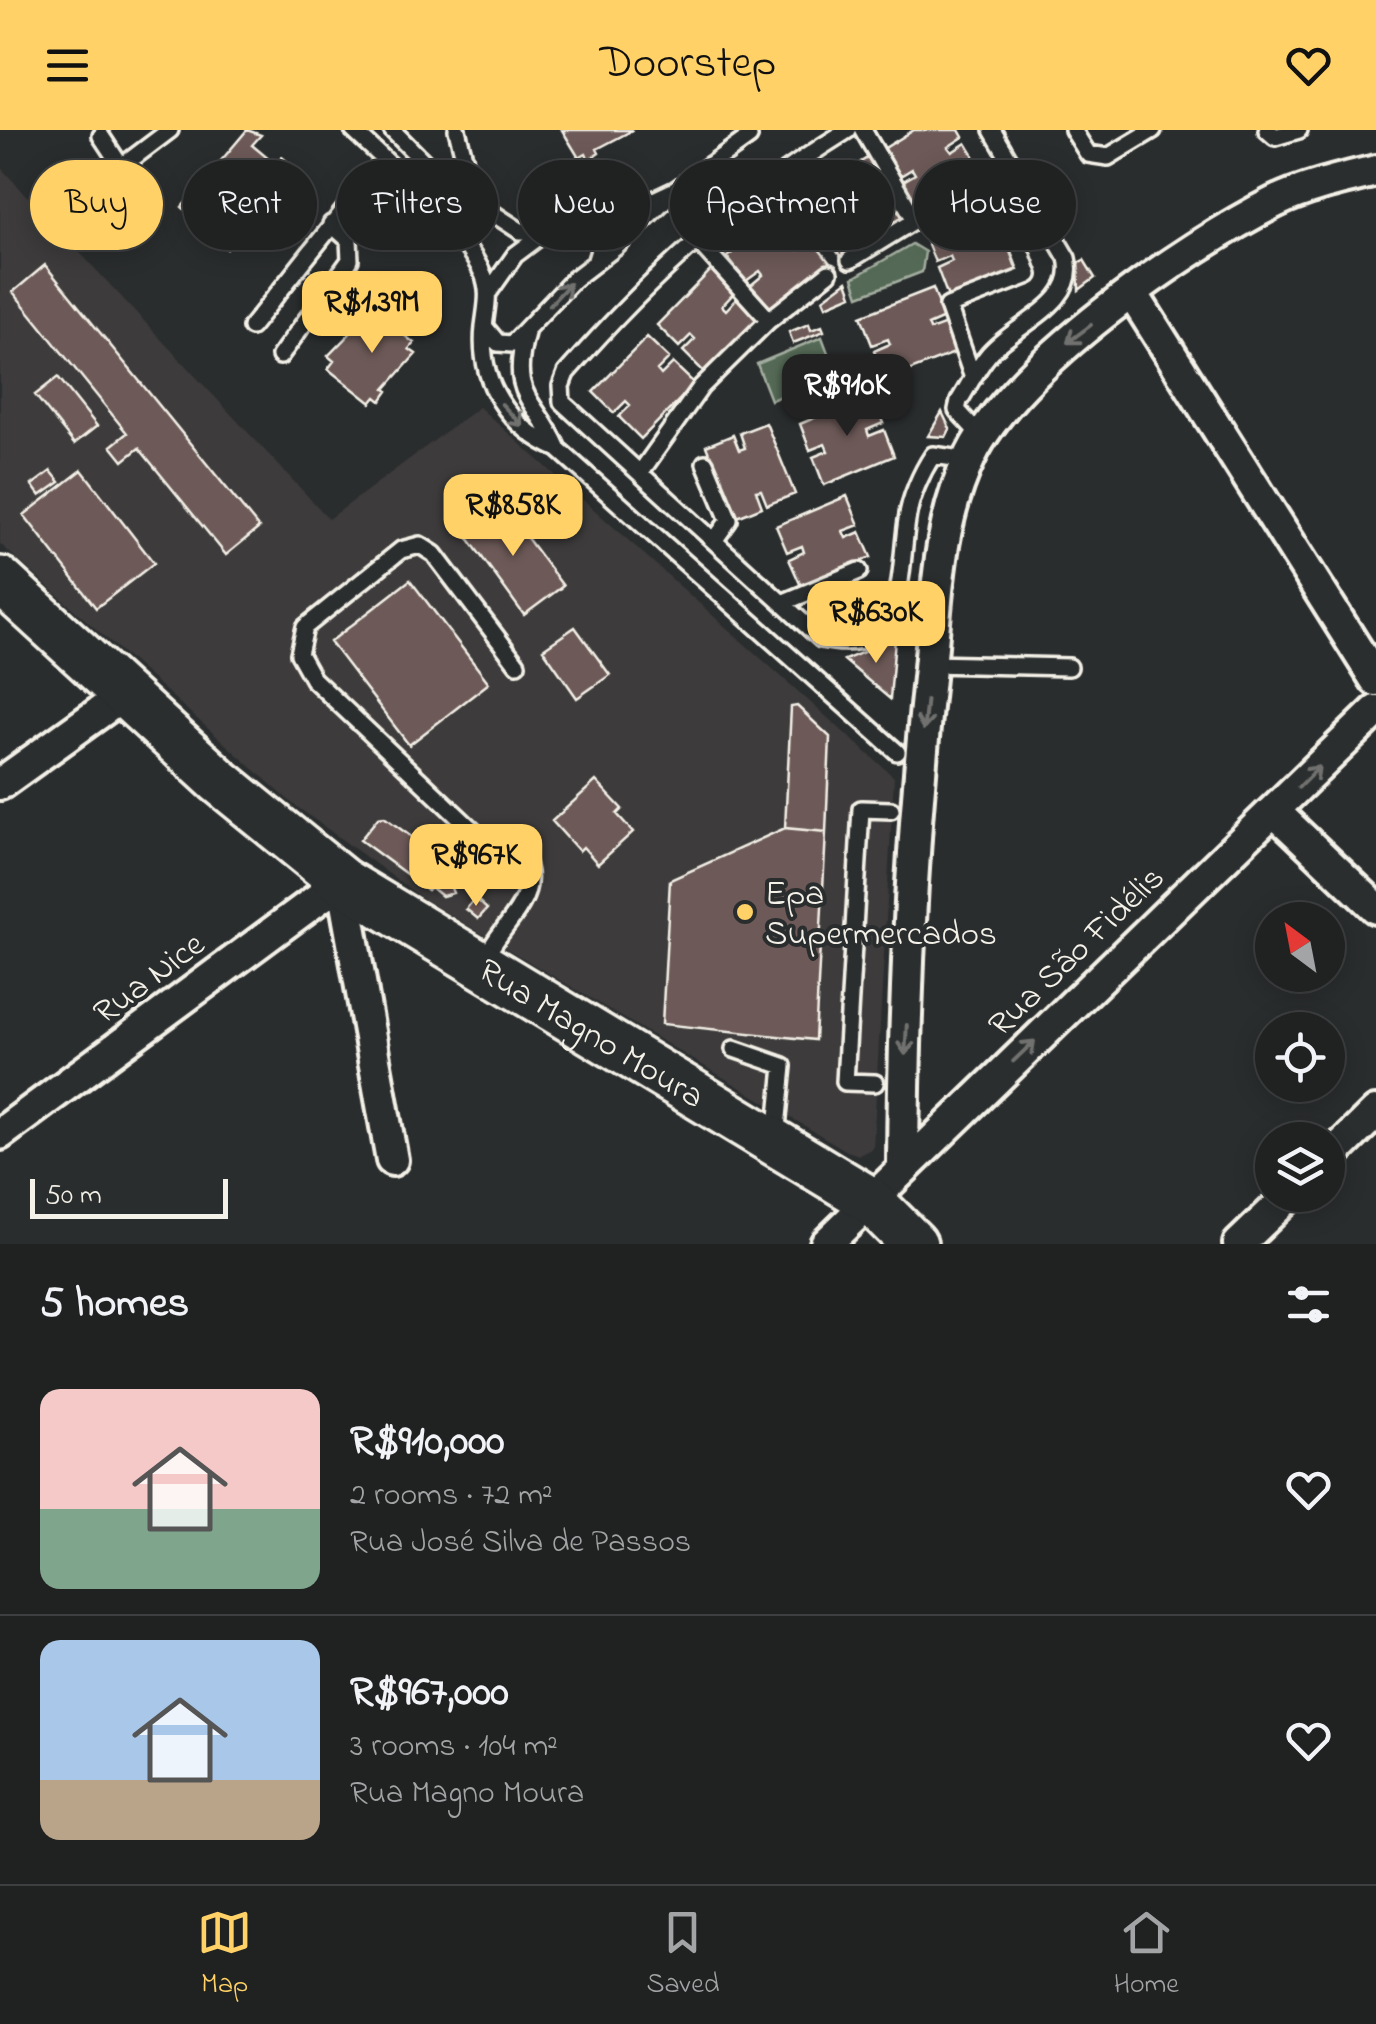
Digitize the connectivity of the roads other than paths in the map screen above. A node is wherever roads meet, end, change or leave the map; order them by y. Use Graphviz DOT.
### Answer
graph roads {
  1 [pos="170,130"];
  2 [pos="354,130"];
  3 [pos="392,130"];
  4 [pos="458,130"];
  5 [pos="848,130"];
  6 [pos="863,130"];
  7 [pos="992,130"];
  8 [pos="1073,130"];
  9 [pos="1153,130"];
  10 [pos="1267,130"];
  11 [pos="1300,130"];
  12 [pos="101,136"];
  13 [pos="750,137"];
  14 [pos="116,160"];
  15 [pos="130,160"];
  16 [pos="384,160"];
  17 [pos="422,160"];
  18 [pos="465,160"];
  19 [pos="717,160"];
  20 [pos="798,160"];
  21 [pos="1011,160"];
  22 [pos="1376,171"];
  23 [pos="670,198"];
  24 [pos="337,218"];
  25 [pos="914,218"];
  26 [pos="914,221"];
  27 [pos="332,224"];
  28 [pos="466,250"];
  29 [pos="521,250"];
  30 [pos="599,250"];
  31 [pos="683,250"];
  32 [pos="706,250"];
  33 [pos="1020,250"];
  34 [pos="1060,250"];
  35 [pos="596,260"];
  36 [pos="850,260"];
  37 [pos="829,272"];
  38 [pos="488,292"];
  39 [pos="1132,293"];
  40 [pos="769,320"];
  41 [pos="484,326"];
  42 [pos="251,328"];
  43 [pos="526,330"];
  44 [pos="280,356"];
  45 [pos="973,378"];
  46 [pos="974,448"];
  47 [pos="558,449"];
  48 [pos="706,463"];
  49 [pos="640,473"];
  50 [pos="714,541"];
  51 [pos="858,571"];
  52 [pos="0,580"];
  53 [pos="782,603"];
  54 [pos="517,664"];
  55 [pos="930,664"];
  56 [pos="1069,667"];
  57 [pos="1376,680"];
  58 [pos="128,692"];
  59 [pos="1376,710"];
  60 [pos="908,754"];
  61 [pos="0,784"];
  62 [pos="891,810"];
  63 [pos="1275,812"];
  64 [pos="342,881"];
  65 [pos="1376,908"];
  66 [pos="482,966"];
  67 [pos="734,1049"];
  68 [pos="874,1084"];
  69 [pos="1376,1112"];
  70 [pos="0,1134"];
  71 [pos="775,1142"];
  72 [pos="1345,1142"];
  73 [pos="392,1160"];
  74 [pos="903,1166"];
  75 [pos="870,1200"];
  76 [pos="1272,1212"];
  77 [pos="826,1244"];
  78 [pos="914,1244"];
  79 [pos="1238,1244"];
  1 -- 15 [label="lane"];
  2 -- 16 [label="lane"];
  3 -- 17 [label="lane"];
  4 -- 18 [label="lane"];
  5 -- 20 [label="lane"];
  6 -- 25 [label="lane"];
  7 -- 21 [label="lane"];
  8 -- 9 [label="lane"];
  10 -- 11 [label="lane"];
  12 -- 14 [label="lane"];
  13 -- 19 [label="lane"];
  22 -- 39 [label="street"];
  23 -- 35 [label="lane"];
  24 -- 27 [label="lane"];
  26 -- 36 [label="lane"];
  27 -- 42 [label="lane"];
  27 -- 44 [label="lane"];
  28 -- 38 [label="lane"];
  29 -- 38 [label="lane"];
  30 -- 35 [label="lane"];
  31 -- 49 [label="lane"];
  32 -- 40 [label="lane"];
  33 -- 45 [label="lane"];
  34 -- 45 [label="lane"];
  43 -- 35 [label="lane, one-way"];
  37 -- 40 [label="lane"];
  38 -- 41 [label="lane"];
  39 -- 46 [label="street, one-way"];
  39 -- 57 [label="street"];
  40 -- 49 [label="lane"];
  41 -- 43 [label="lane"];
  41 -- 47 [label="lane, one-way"];
  43 -- 47 [label="lane"];
  45 -- 46 [label="lane"];
  46 -- 53 [label="lane"];
  46 -- 55 [label="street"];
  47 -- 60 [label="lane"];
  48 -- 50 [label="lane"];
  49 -- 50 [label="lane"];
  50 -- 53 [label="lane"];
  51 -- 53 [label="lane"];
  52 -- 58 [label="street, Rua Magno Moura"];
  54 -- 66 [label="lane"];
  55 -- 56 [label="lane"];
  55 -- 60 [label="street, one-way"];
  58 -- 61 [label="street"];
  58 -- 64 [label="street, Rua Magno Moura"];
  63 -- 59 [label="street, Rua São Fidélis, one-way"];
  60 -- 74 [label="street, one-way"];
  62 -- 68 [label="lane"];
  63 -- 65 [label="street"];
  74 -- 63 [label="street, Rua São Fidélis, one-way"];
  64 -- 66 [label="street, Rua Magno Moura"];
  64 -- 70 [label="street, Rua Nice"];
  64 -- 73 [label="street"];
  66 -- 71 [label="street, Rua Magno Moura"];
  67 -- 71 [label="lane"];
  69 -- 72 [label="street"];
  71 -- 75 [label="street, Rua Magno Moura"];
  74 -- 75 [label="street, Rua São Fidélis"];
  75 -- 77 [label="street, Rua São Fidélis"];
  75 -- 78 [label="street, Rua Magno Moura"];
  76 -- 79 [label="street"];
}
